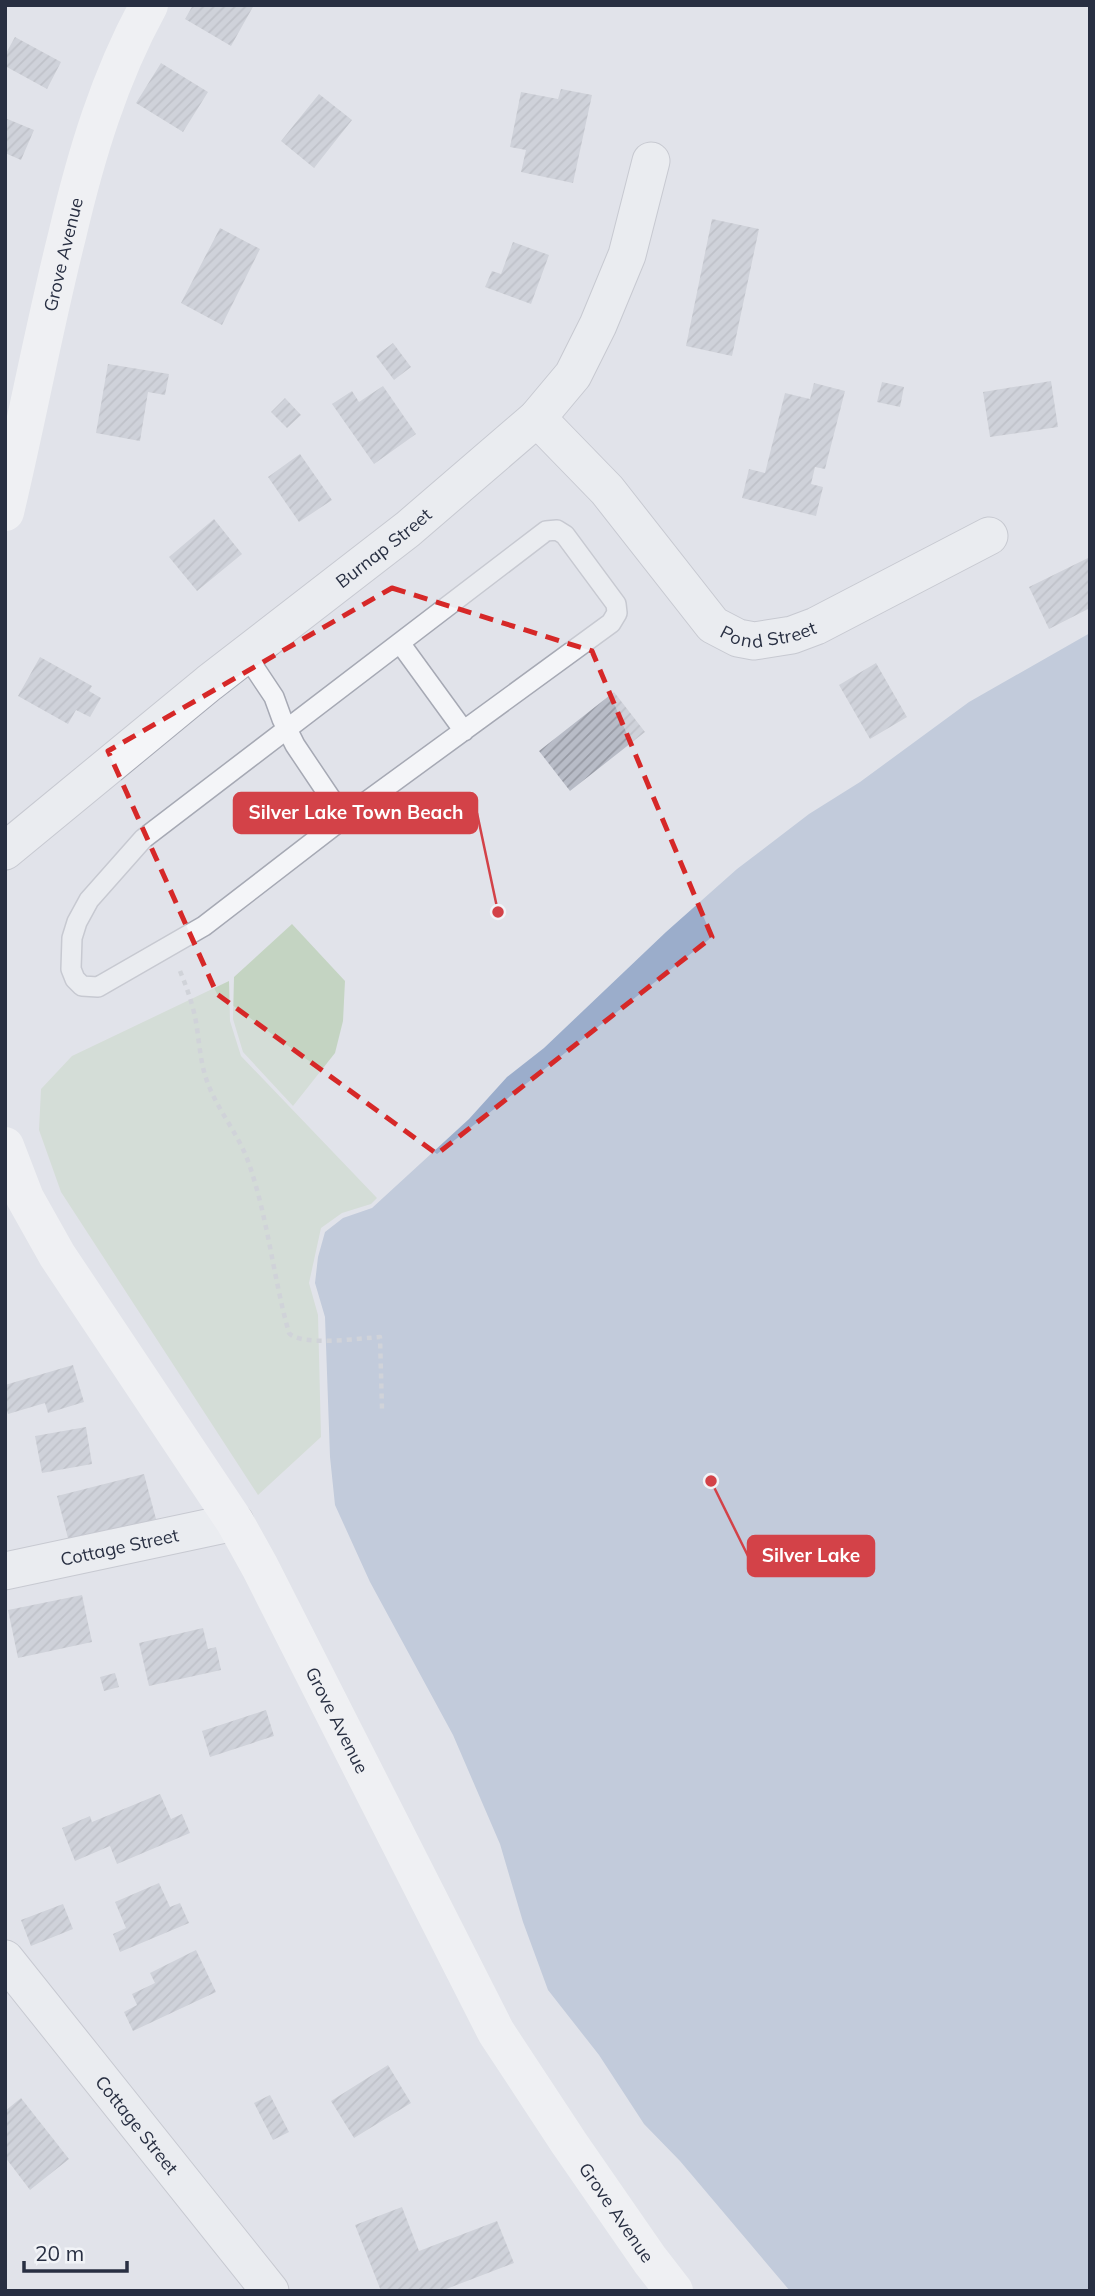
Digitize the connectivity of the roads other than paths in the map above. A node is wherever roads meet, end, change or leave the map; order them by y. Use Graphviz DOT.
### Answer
graph roads {
  1 [pos="149,5"];
  2 [pos="651,162"];
  3 [pos="537,418"];
  4 [pos="5,512"];
  5 [pos="989,536"];
  6 [pos="400,643"];
  7 [pos="246,655"];
  8 [pos="288,730"];
  9 [pos="464,731"];
  10 [pos="344,818"];
  11 [pos="5,851"];
  12 [pos="7,1158"];
  13 [pos="234,1522"];
  14 [pos="5,1571"];
  15 [pos="5,1959"];
  16 [pos="270,2291"];
  17 [pos="674,2291"];
  1 -- 4 [label="street, Grove Avenue"];
  2 -- 3 [label="street, Burnap Street"];
  3 -- 5 [label="street, Pond Street"];
  3 -- 7 [label="street, Burnap Street"];
  6 -- 8 [label="lane"];
  6 -- 9 [label="lane"];
  6 -- 9 [label="lane"];
  7 -- 8 [label="lane"];
  7 -- 11 [label="street, Burnap Street"];
  8 -- 10 [label="lane"];
  8 -- 10 [label="lane"];
  9 -- 10 [label="lane"];
  12 -- 13 [label="street, Grove Avenue"];
  13 -- 14 [label="street, Cottage Street"];
  13 -- 17 [label="street, Grove Avenue"];
  15 -- 16 [label="street, Cottage Street"];
}
